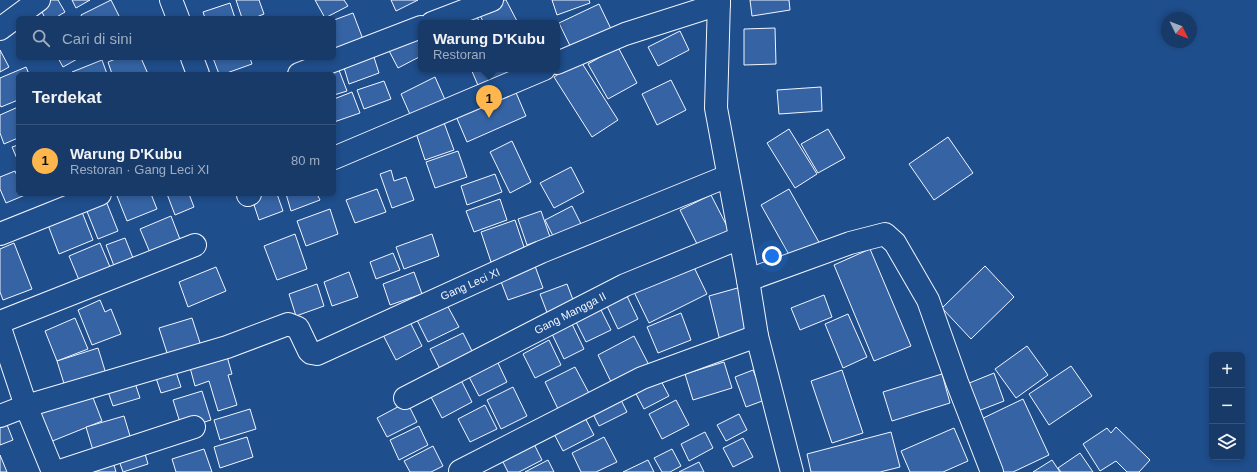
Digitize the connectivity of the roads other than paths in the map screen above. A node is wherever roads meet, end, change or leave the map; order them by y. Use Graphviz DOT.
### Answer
graph roads {
  1 [pos="40,0"];
  2 [pos="172,0"];
  3 [pos="492,0"];
  4 [pos="719,2"];
  5 [pos="18,16"];
  6 [pos="177,16"];
  7 [pos="16,17"];
  8 [pos="440,20"];
  9 [pos="418,28"];
  10 [pos="0,29"];
  11 [pos="193,60"];
  12 [pos="335,60"];
  13 [pos="336,60"];
  14 [pos="560,62"];
  15 [pos="197,72"];
  16 [pos="304,72"];
  17 [pos="537,72"];
  18 [pos="336,157"];
  19 [pos="728,176"];
  20 [pos="95,196"];
  21 [pos="0,234"];
  22 [pos="740,238"];
  23 [pos="195,245"];
  24 [pos="748,280"];
  25 [pos="0,322"];
  26 [pos="0,328"];
  27 [pos="757,336"];
  28 [pos="405,398"];
  29 [pos="26,406"];
  30 [pos="0,416"];
  31 [pos="194,427"];
  32 [pos="51,471"];
  33 [pos="460,471"];
  34 [pos="792,472"];
  35 [pos="992,472"];
  1 -- 5 [label="street"];
  2 -- 6 [label="street"];
  3 -- 8 [label="street"];
  4 -- 14 [label="street"];
  4 -- 19 [label="street"];
  7 -- 10 [label="street"];
  9 -- 13 [label="street"];
  11 -- 15 [label="street"];
  12 -- 16 [label="street"];
  17 -- 18 [label="street"];
  19 -- 22 [label="street"];
  19 -- 29 [label="street, Gang Leci XI"];
  20 -- 21 [label="street"];
  22 -- 24 [label="street"];
  22 -- 28 [label="street, Gang Mangga II"];
  23 -- 25 [label="street"];
  24 -- 27 [label="street"];
  24 -- 35 [label="street"];
  26 -- 29 [label="street"];
  27 -- 33 [label="street"];
  27 -- 34 [label="street"];
  29 -- 30 [label="street, Gang Leci XI"];
  29 -- 32 [label="street"];
  31 -- 32 [label="street"];
}
